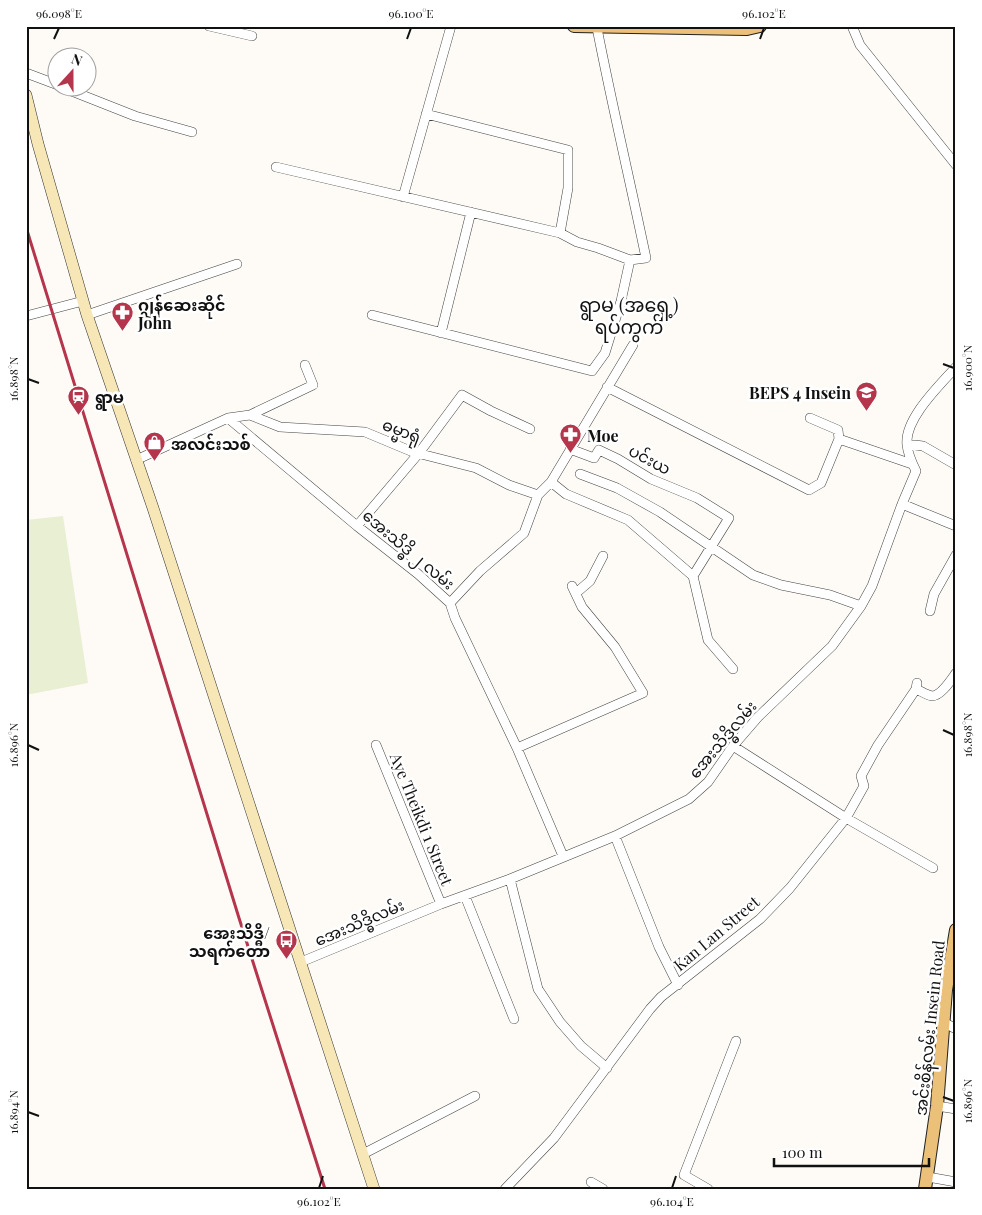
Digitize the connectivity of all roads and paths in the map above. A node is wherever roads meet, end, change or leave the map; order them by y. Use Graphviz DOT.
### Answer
graph roads {
  1 [pos="209,26"];
  2 [pos="451,26"];
  3 [pos="574,26"];
  4 [pos="760,26"];
  5 [pos="852,26"];
  6 [pos="708,27"];
  7 [pos="597,28"];
  8 [pos="252,36"];
  9 [pos="26,72"];
  10 [pos="48,81"];
  11 [pos="26,95"];
  12 [pos="89,98"];
  13 [pos="426,114"];
  14 [pos="192,132"];
  15 [pos="956,165"];
  16 [pos="276,167"];
  17 [pos="403,197"];
  18 [pos="471,212"];
  19 [pos="560,233"];
  20 [pos="630,260"];
  21 [pos="237,264"];
  22 [pos="83,301"];
  23 [pos="87,315"];
  24 [pos="372,315"];
  25 [pos="26,316"];
  26 [pos="441,332"];
  27 [pos="632,345"];
  28 [pos="305,365"];
  29 [pos="956,367"];
  30 [pos="607,387"];
  31 [pos="250,415"];
  32 [pos="228,418"];
  33 [pos="810,418"];
  34 [pos="530,430"];
  35 [pos="840,439"];
  36 [pos="906,444"];
  37 [pos="570,449"];
  38 [pos="419,453"];
  39 [pos="136,460"];
  40 [pos="912,464"];
  41 [pos="956,464"];
  42 [pos="580,474"];
  43 [pos="551,482"];
  44 [pos="538,495"];
  45 [pos="902,504"];
  46 [pos="357,526"];
  47 [pos="956,526"];
  48 [pos="712,546"];
  49 [pos="956,555"];
  50 [pos="603,556"];
  51 [pos="693,576"];
  52 [pos="450,603"];
  53 [pos="861,606"];
  54 [pos="930,611"];
  55 [pos="733,669"];
  56 [pos="956,673"];
  57 [pos="376,745"];
  58 [pos="733,746"];
  59 [pos="517,748"];
  60 [pos="846,818"];
  61 [pos="615,836"];
  62 [pos="563,856"];
  63 [pos="933,868"];
  64 [pos="510,880"];
  65 [pos="465,896"];
  66 [pos="440,904"];
  67 [pos="956,930"];
  68 [pos="301,962"];
  69 [pos="678,985"];
  70 [pos="514,1019"];
  71 [pos="950,1026"];
  72 [pos="736,1041"];
  73 [pos="607,1068"];
  74 [pos="475,1096"];
  75 [pos="937,1106"];
  76 [pos="956,1109"];
  77 [pos="363,1154"];
  78 [pos="591,1182"];
  79 [pos="956,1182"];
  80 [pos="927,1183"];
  81 [pos="374,1189"];
  82 [pos="505,1189"];
  83 [pos="603,1189"];
  84 [pos="708,1189"];
  1 -- 8 [label="street"];
  2 -- 13 [label="street"];
  3 -- 7 [label="main road"];
  4 -- 6 [label="main road"];
  5 -- 15 [label="street"];
  6 -- 7 [label="main road"];
  7 -- 20 [label="street"];
  9 -- 10 [label="street"];
  11 -- 22 [label="main road"];
  12 -- 14 [label="street"];
  13 -- 17 [label="street"];
  13 -- 19 [label="street"];
  16 -- 17 [label="street"];
  17 -- 18 [label="street"];
  18 -- 19 [label="street"];
  18 -- 26 [label="street"];
  19 -- 20 [label="street"];
  20 -- 26 [label="street"];
  21 -- 23 [label="street"];
  22 -- 23 [label="main road"];
  22 -- 25 [label="street"];
  23 -- 39 [label="main road"];
  24 -- 26 [label="street"];
  27 -- 30 [label="street"];
  28 -- 31 [label="street"];
  29 -- 36 [label="street"];
  30 -- 35 [label="street"];
  30 -- 37 [label="street"];
  31 -- 32 [label="street"];
  31 -- 38 [label="street, ဓမ္မာရုံ"];
  32 -- 39 [label="street"];
  32 -- 46 [label="street, အေးသိဒ္ဓိ ၂ လမ်း"];
  33 -- 35 [label="street"];
  34 -- 38 [label="street"];
  35 -- 40 [label="street"];
  36 -- 40 [label="street, အေးသိဒ္ဓိလမ်း"];
  36 -- 41 [label="street"];
  37 -- 43 [label="street"];
  37 -- 48 [label="street, ပင်းယ"];
  38 -- 44 [label="street, ဓမ္မာရုံ"];
  38 -- 46 [label="street"];
  39 -- 68 [label="main road"];
  40 -- 45 [label="street, အေးသိဒ္ဓိလမ်း"];
  42 -- 48 [label="street"];
  43 -- 44 [label="street"];
  43 -- 51 [label="street"];
  44 -- 52 [label="street"];
  45 -- 47 [label="street"];
  45 -- 53 [label="street, အေးသိဒ္ဓိလမ်း"];
  46 -- 52 [label="street, အေးသိဒ္ဓိ ၂ လမ်း"];
  48 -- 51 [label="street"];
  48 -- 53 [label="street"];
  49 -- 54 [label="street"];
  50 -- 59 [label="street"];
  51 -- 55 [label="street"];
  52 -- 59 [label="street, အေးသိဒ္ဓိ ၂ လမ်း"];
  53 -- 58 [label="street, အေးသိဒ္ဓိလမ်း"];
  56 -- 60 [label="street, Kan Lan Street"];
  57 -- 66 [label="street, Aye Theikdi 1 Street"];
  58 -- 60 [label="street"];
  58 -- 61 [label="street, အေးသိဒ္ဓိလမ်း"];
  59 -- 62 [label="street, အေးသိဒ္ဓိ ၂ လမ်း"];
  60 -- 63 [label="street"];
  60 -- 69 [label="street, Kan Lan Street"];
  61 -- 62 [label="street, အေးသိဒ္ဓိလမ်း"];
  61 -- 69 [label="street"];
  62 -- 64 [label="street, အေးသိဒ္ဓိလမ်း"];
  64 -- 65 [label="street, အေးသိဒ္ဓိလမ်း"];
  64 -- 73 [label="street"];
  65 -- 66 [label="street, အေးသိဒ္ဓိလမ်း"];
  65 -- 70 [label="street"];
  66 -- 68 [label="street, အေးသိဒ္ဓိလမ်း"];
  67 -- 71 [label="main road, အင်းစိန်လမ်း Insein Road"];
  68 -- 77 [label="main road"];
  69 -- 73 [label="street, Kan Lan Street"];
  71 -- 75 [label="main road, အင်းစိန်လမ်း Insein Road"];
  72 -- 84 [label="street"];
  73 -- 82 [label="street, Kan Lan Street"];
  74 -- 77 [label="street"];
  75 -- 76 [label="street"];
  75 -- 80 [label="main road, အင်းစိန်လမ်း Insein Road"];
  77 -- 81 [label="main road"];
  78 -- 83 [label="street"];
  79 -- 80 [label="street"];
}
